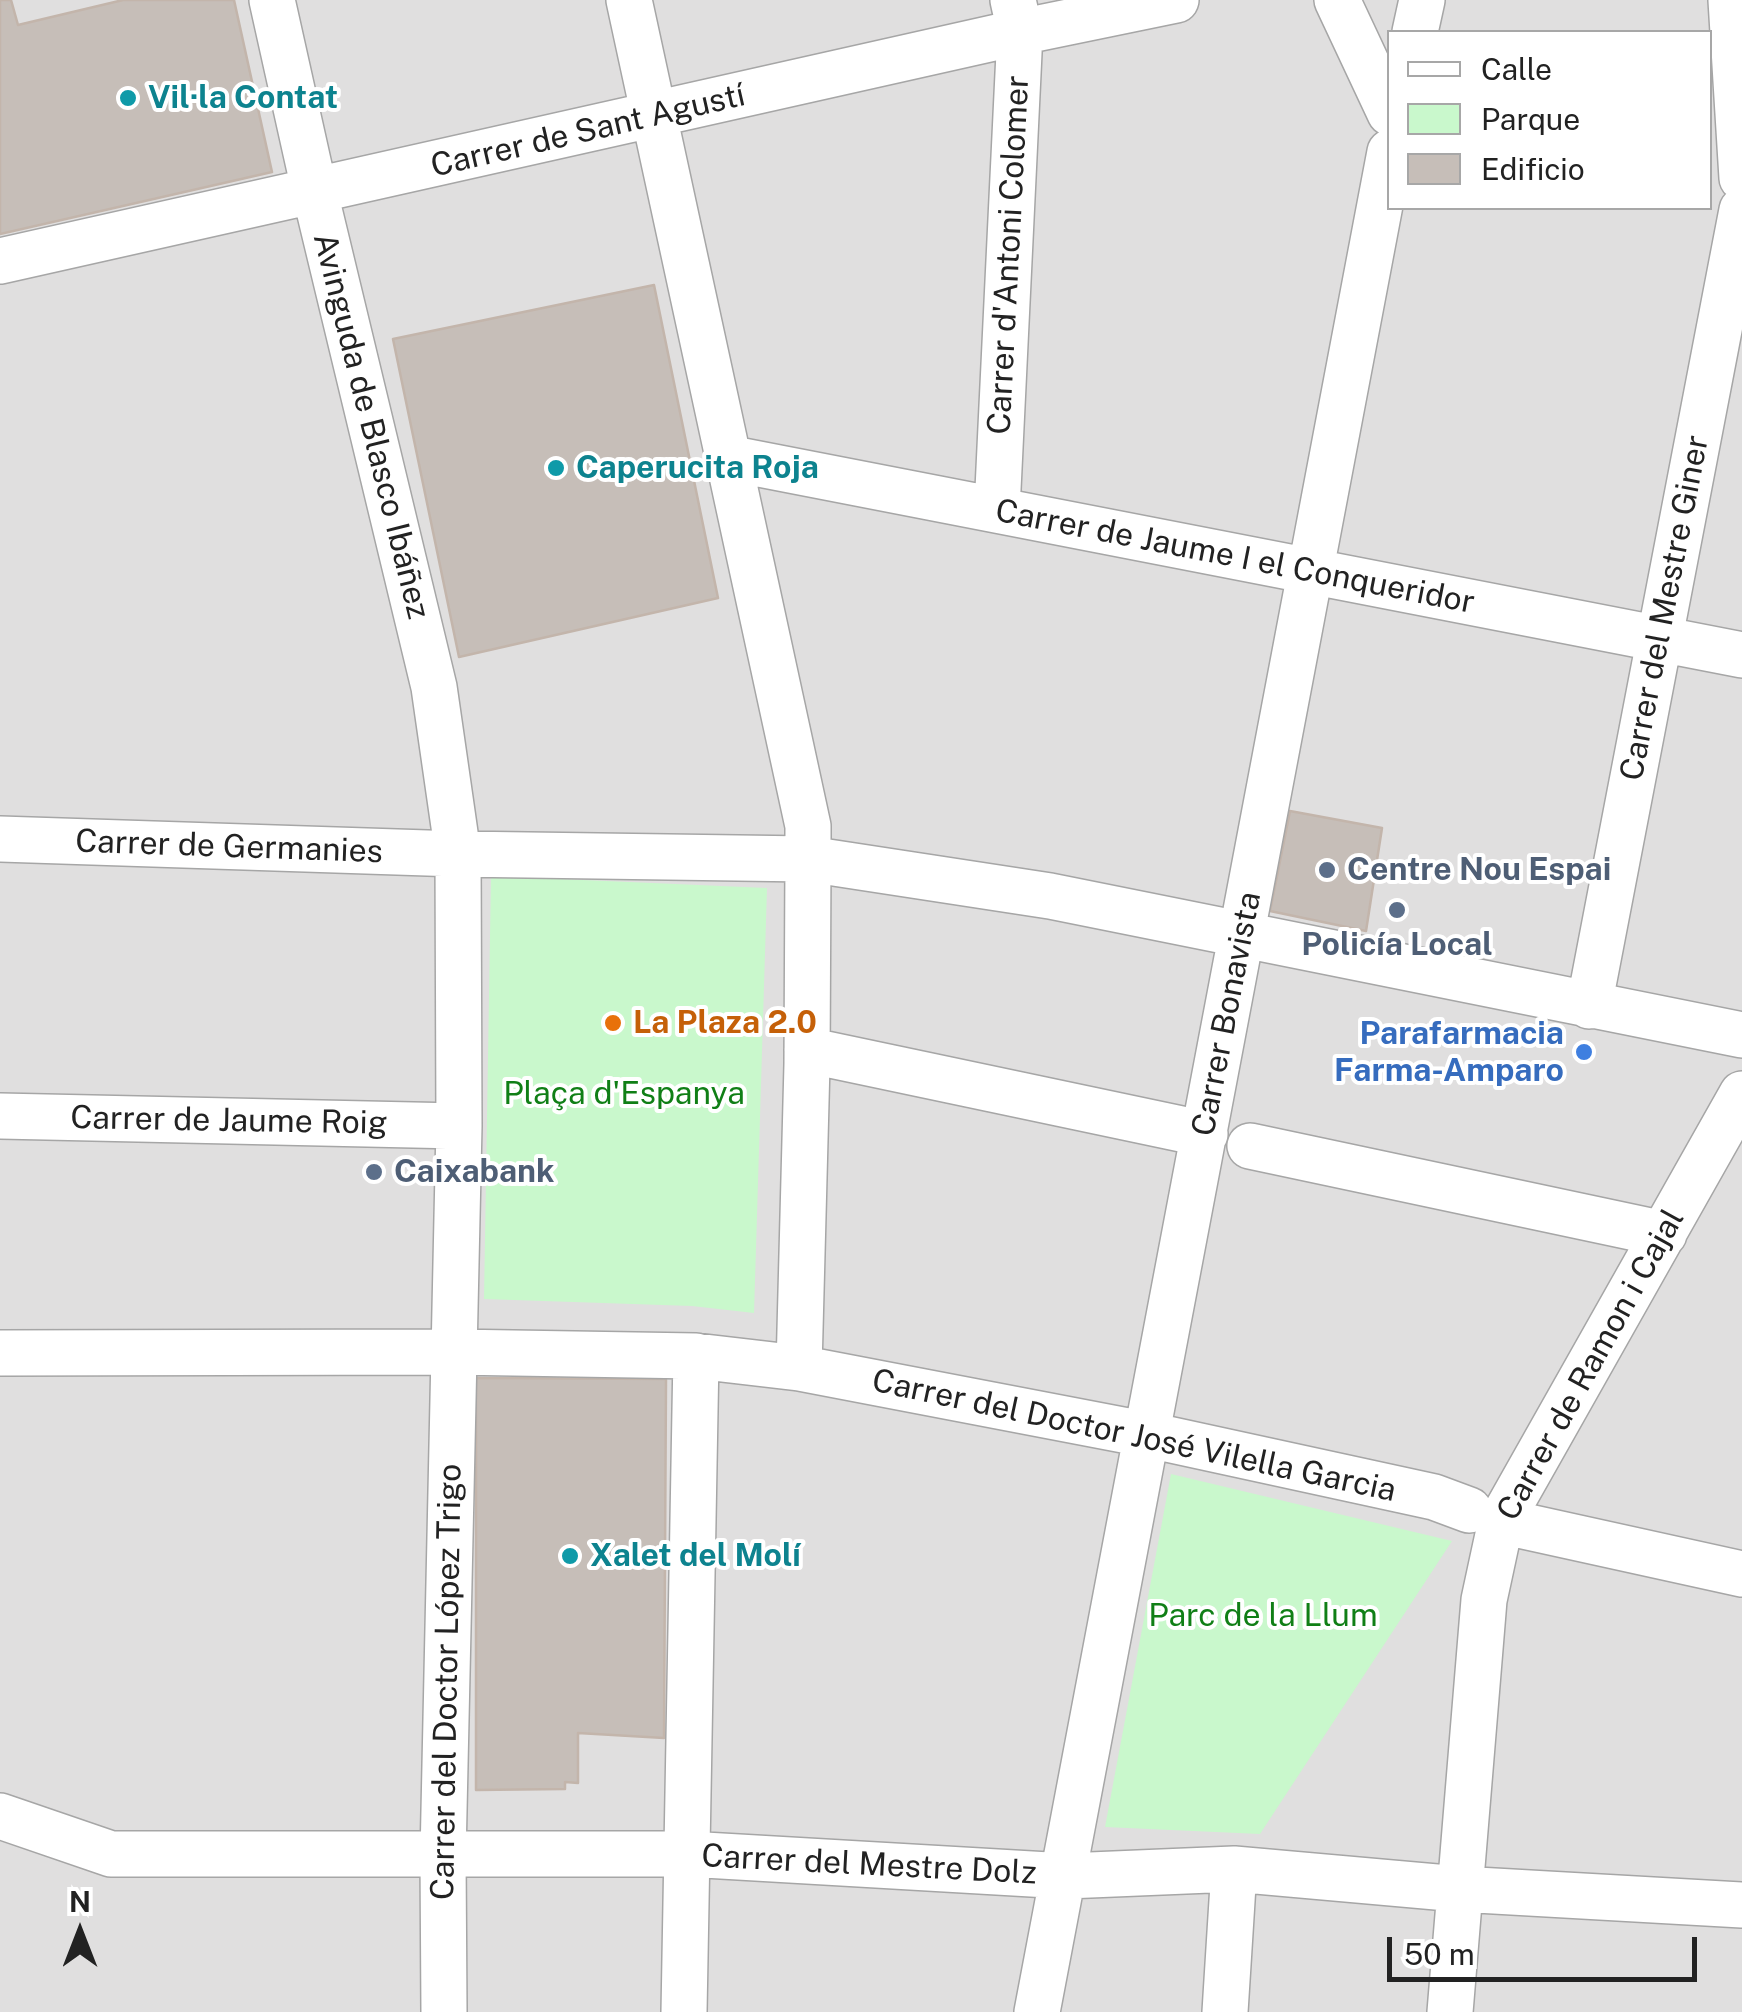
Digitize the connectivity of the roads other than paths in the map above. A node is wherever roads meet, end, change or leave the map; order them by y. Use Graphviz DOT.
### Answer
graph roads {
  1 [pos="272,0"];
  2 [pos="630,0"];
  3 [pos="1176,0"];
  4 [pos="1337,0"];
  5 [pos="1422,0"];
  6 [pos="1730,0"];
  7 [pos="1016,16"];
  8 [pos="1415,30"];
  9 [pos="1387,107"];
  10 [pos="656,116"];
  11 [pos="1387,168"];
  12 [pos="1742,178"];
  13 [pos="315,192"];
  14 [pos="1742,210"];
  15 [pos="0,261"];
  16 [pos="728,458"];
  17 [pos="998,510"];
  18 [pos="1311,572"];
  19 [pos="1658,639"];
  20 [pos="1742,655"];
  21 [pos="0,840"];
  22 [pos="458,854"];
  23 [pos="808,858"];
  24 [pos="1242,936"];
  25 [pos="1589,1006"];
  26 [pos="1742,1036"];
  27 [pos="807,1050"];
  28 [pos="1742,1094"];
  29 [pos="0,1116"];
  30 [pos="459,1126"];
  31 [pos="1205,1134"];
  32 [pos="1250,1146"];
  33 [pos="1664,1234"];
  34 [pos="454,1352"];
  35 [pos="0,1353"];
  36 [pos="696,1356"];
  37 [pos="798,1368"];
  38 [pos="1149,1435"];
  39 [pos="1485,1515"];
  40 [pos="1742,1574"];
  41 [pos="0,1816"];
  42 [pos="687,1854"];
  43 [pos="443,1856"];
  44 [pos="1234,1870"];
  45 [pos="1066,1876"];
  46 [pos="1458,1889"];
  47 [pos="1742,1905"];
  48 [pos="444,2012"];
  49 [pos="684,2012"];
  50 [pos="1038,2012"];
  51 [pos="1226,2012"];
  52 [pos="1450,2012"];
  1 -- 13 [label="street, Avinguda de Blasco Ibáñez"];
  2 -- 10 [label="street"];
  3 -- 7 [label="street, Carrer de Sant Agustí"];
  4 -- 9 [label="street"];
  5 -- 8 [label="street"];
  6 -- 12 [label="street"];
  7 -- 10 [label="street, Carrer de Sant Agustí"];
  7 -- 17 [label="street, Carrer d'Antoni Colomer"];
  10 -- 13 [label="street, Carrer de Sant Agustí"];
  10 -- 16 [label="street"];
  11 -- 18 [label="street, Carrer Bonavista"];
  13 -- 15 [label="street, Carrer de Sant Agustí"];
  13 -- 22 [label="street, Avinguda de Blasco Ibáñez"];
  14 -- 19 [label="street, Carrer del Mestre Giner"];
  16 -- 17 [label="street, Carrer de Jaume I el Conqueridor"];
  16 -- 23 [label="street"];
  17 -- 18 [label="street, Carrer de Jaume I el Conqueridor"];
  18 -- 19 [label="street, Carrer de Jaume I el Conqueridor"];
  18 -- 24 [label="street, Carrer Bonavista"];
  19 -- 20 [label="street, Carrer de Jaume I el Conqueridor"];
  19 -- 25 [label="street, Carrer del Mestre Giner"];
  21 -- 22 [label="street, Carrer de Germanies"];
  22 -- 23 [label="street"];
  22 -- 30 [label="street"];
  23 -- 24 [label="street"];
  23 -- 27 [label="street"];
  24 -- 25 [label="street"];
  24 -- 31 [label="street, Carrer Bonavista"];
  25 -- 26 [label="street"];
  27 -- 31 [label="street"];
  27 -- 37 [label="street"];
  28 -- 33 [label="street, Carrer de Ramon i Cajal"];
  29 -- 30 [label="street, Carrer de Jaume Roig"];
  30 -- 34 [label="street"];
  31 -- 38 [label="street, Carrer Bonavista"];
  32 -- 33 [label="street"];
  33 -- 39 [label="street, Carrer de Ramon i Cajal"];
  34 -- 35 [label="street"];
  34 -- 36 [label="street"];
  34 -- 43 [label="street, Carrer del Doctor López Trigo"];
  36 -- 37 [label="street"];
  36 -- 42 [label="street"];
  37 -- 38 [label="street, Carrer del Doctor José Vilella Garcia"];
  38 -- 39 [label="street, Carrer del Doctor José Vilella Garcia"];
  38 -- 45 [label="street, Carrer Bonavista"];
  39 -- 40 [label="street, Carrer del Doctor José Vilella Garcia"];
  39 -- 46 [label="street, Carrer de Ramon i Cajal"];
  41 -- 43 [label="street, Carrer del Mestre Dolz"];
  42 -- 43 [label="street, Carrer del Mestre Dolz"];
  42 -- 45 [label="street, Carrer del Mestre Dolz"];
  42 -- 49 [label="street"];
  43 -- 48 [label="street, Carrer del Doctor López Trigo"];
  44 -- 45 [label="street, Carrer del Mestre Dolz"];
  44 -- 46 [label="street, Carrer del Mestre Dolz"];
  44 -- 51 [label="street"];
  45 -- 50 [label="street, Carrer Bonavista"];
  46 -- 47 [label="street, Carrer del Mestre Dolz"];
  46 -- 52 [label="street, Carrer de Ramon i Cajal"];
}
